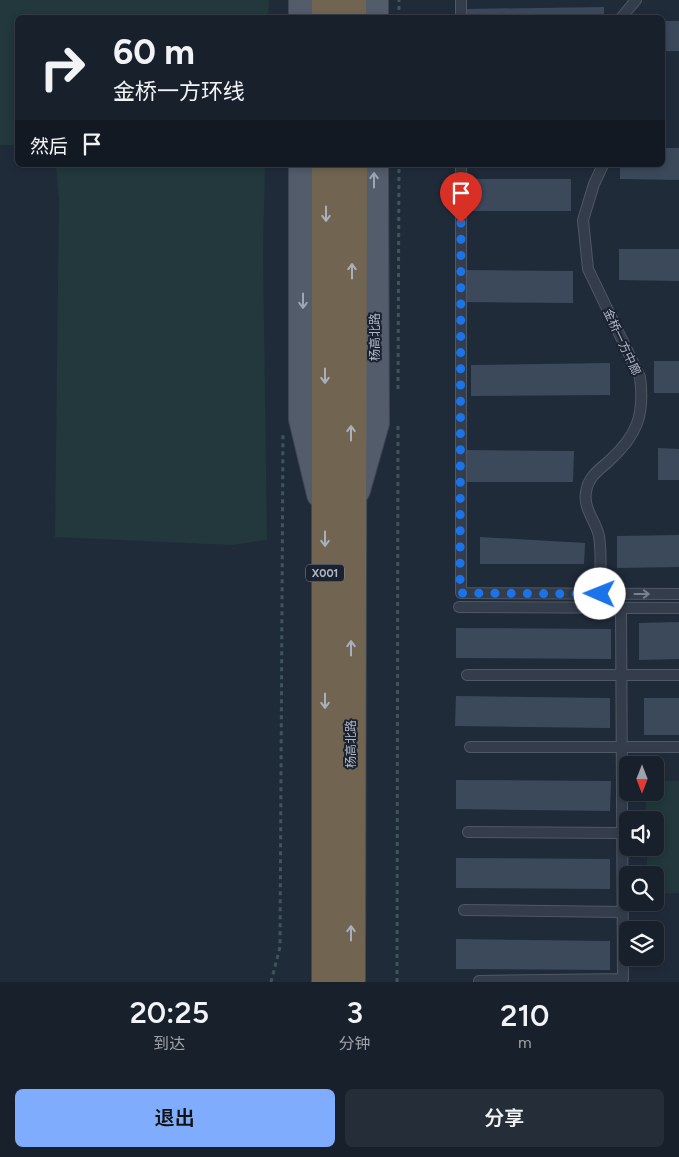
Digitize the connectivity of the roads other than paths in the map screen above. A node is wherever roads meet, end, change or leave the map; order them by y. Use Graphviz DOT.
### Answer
graph roads {
  1 [pos="304,0"];
  2 [pos="326,0"];
  3 [pos="352,0"];
  4 [pos="374,0"];
  5 [pos="461,0"];
  6 [pos="636,0"];
  7 [pos="304,15"];
  8 [pos="326,15"];
  9 [pos="352,15"];
  10 [pos="374,15"];
  11 [pos="461,15"];
  12 [pos="624,15"];
  13 [pos="303,167"];
  14 [pos="326,167"];
  15 [pos="352,167"];
  16 [pos="374,167"];
  17 [pos="461,167"];
  18 [pos="602,167"];
  19 [pos="338,506"];
  20 [pos="600,594"];
  21 [pos="679,594"];
  22 [pos="459,607"];
  23 [pos="621,608"];
  24 [pos="679,608"];
  25 [pos="467,675"];
  26 [pos="622,675"];
  27 [pos="679,675"];
  28 [pos="470,747"];
  29 [pos="622,747"];
  30 [pos="679,747"];
  31 [pos="622,811"];
  32 [pos="468,832"];
  33 [pos="619,834"];
  34 [pos="622,856"];
  35 [pos="464,910"];
  36 [pos="622,912"];
  37 [pos="326,982"];
  38 [pos="351,982"];
  39 [pos="479,982"];
  1 -- 7 [label="main road"];
  2 -- 8 [label="highway"];
  3 -- 9 [label="highway"];
  4 -- 10 [label="main road"];
  5 -- 11 [label="lane"];
  6 -- 12 [label="lane"];
  13 -- 19 [label="main road, 杨高北路 / X001, one-way"];
  14 -- 19 [label="highway, 杨高北路 / X001, one-way"];
  19 -- 15 [label="highway, 杨高北路 / X001, one-way"];
  19 -- 16 [label="main road, 杨高北路 / X001, one-way"];
  17 -- 20 [label="lane"];
  18 -- 20 [label="lane, 金桥一方中廊"];
  19 -- 37 [label="highway, 杨高北路 / X001, one-way"];
  38 -- 19 [label="highway, 杨高北路 / X001, one-way"];
  20 -- 21 [label="lane, one-way"];
  22 -- 23 [label="lane"];
  23 -- 24 [label="lane"];
  23 -- 26 [label="lane"];
  25 -- 26 [label="lane"];
  26 -- 27 [label="lane"];
  26 -- 29 [label="lane"];
  28 -- 29 [label="lane"];
  29 -- 30 [label="lane"];
  29 -- 31 [label="lane"];
  32 -- 33 [label="lane"];
  34 -- 36 [label="lane"];
  35 -- 36 [label="lane"];
  36 -- 39 [label="lane"];
}
